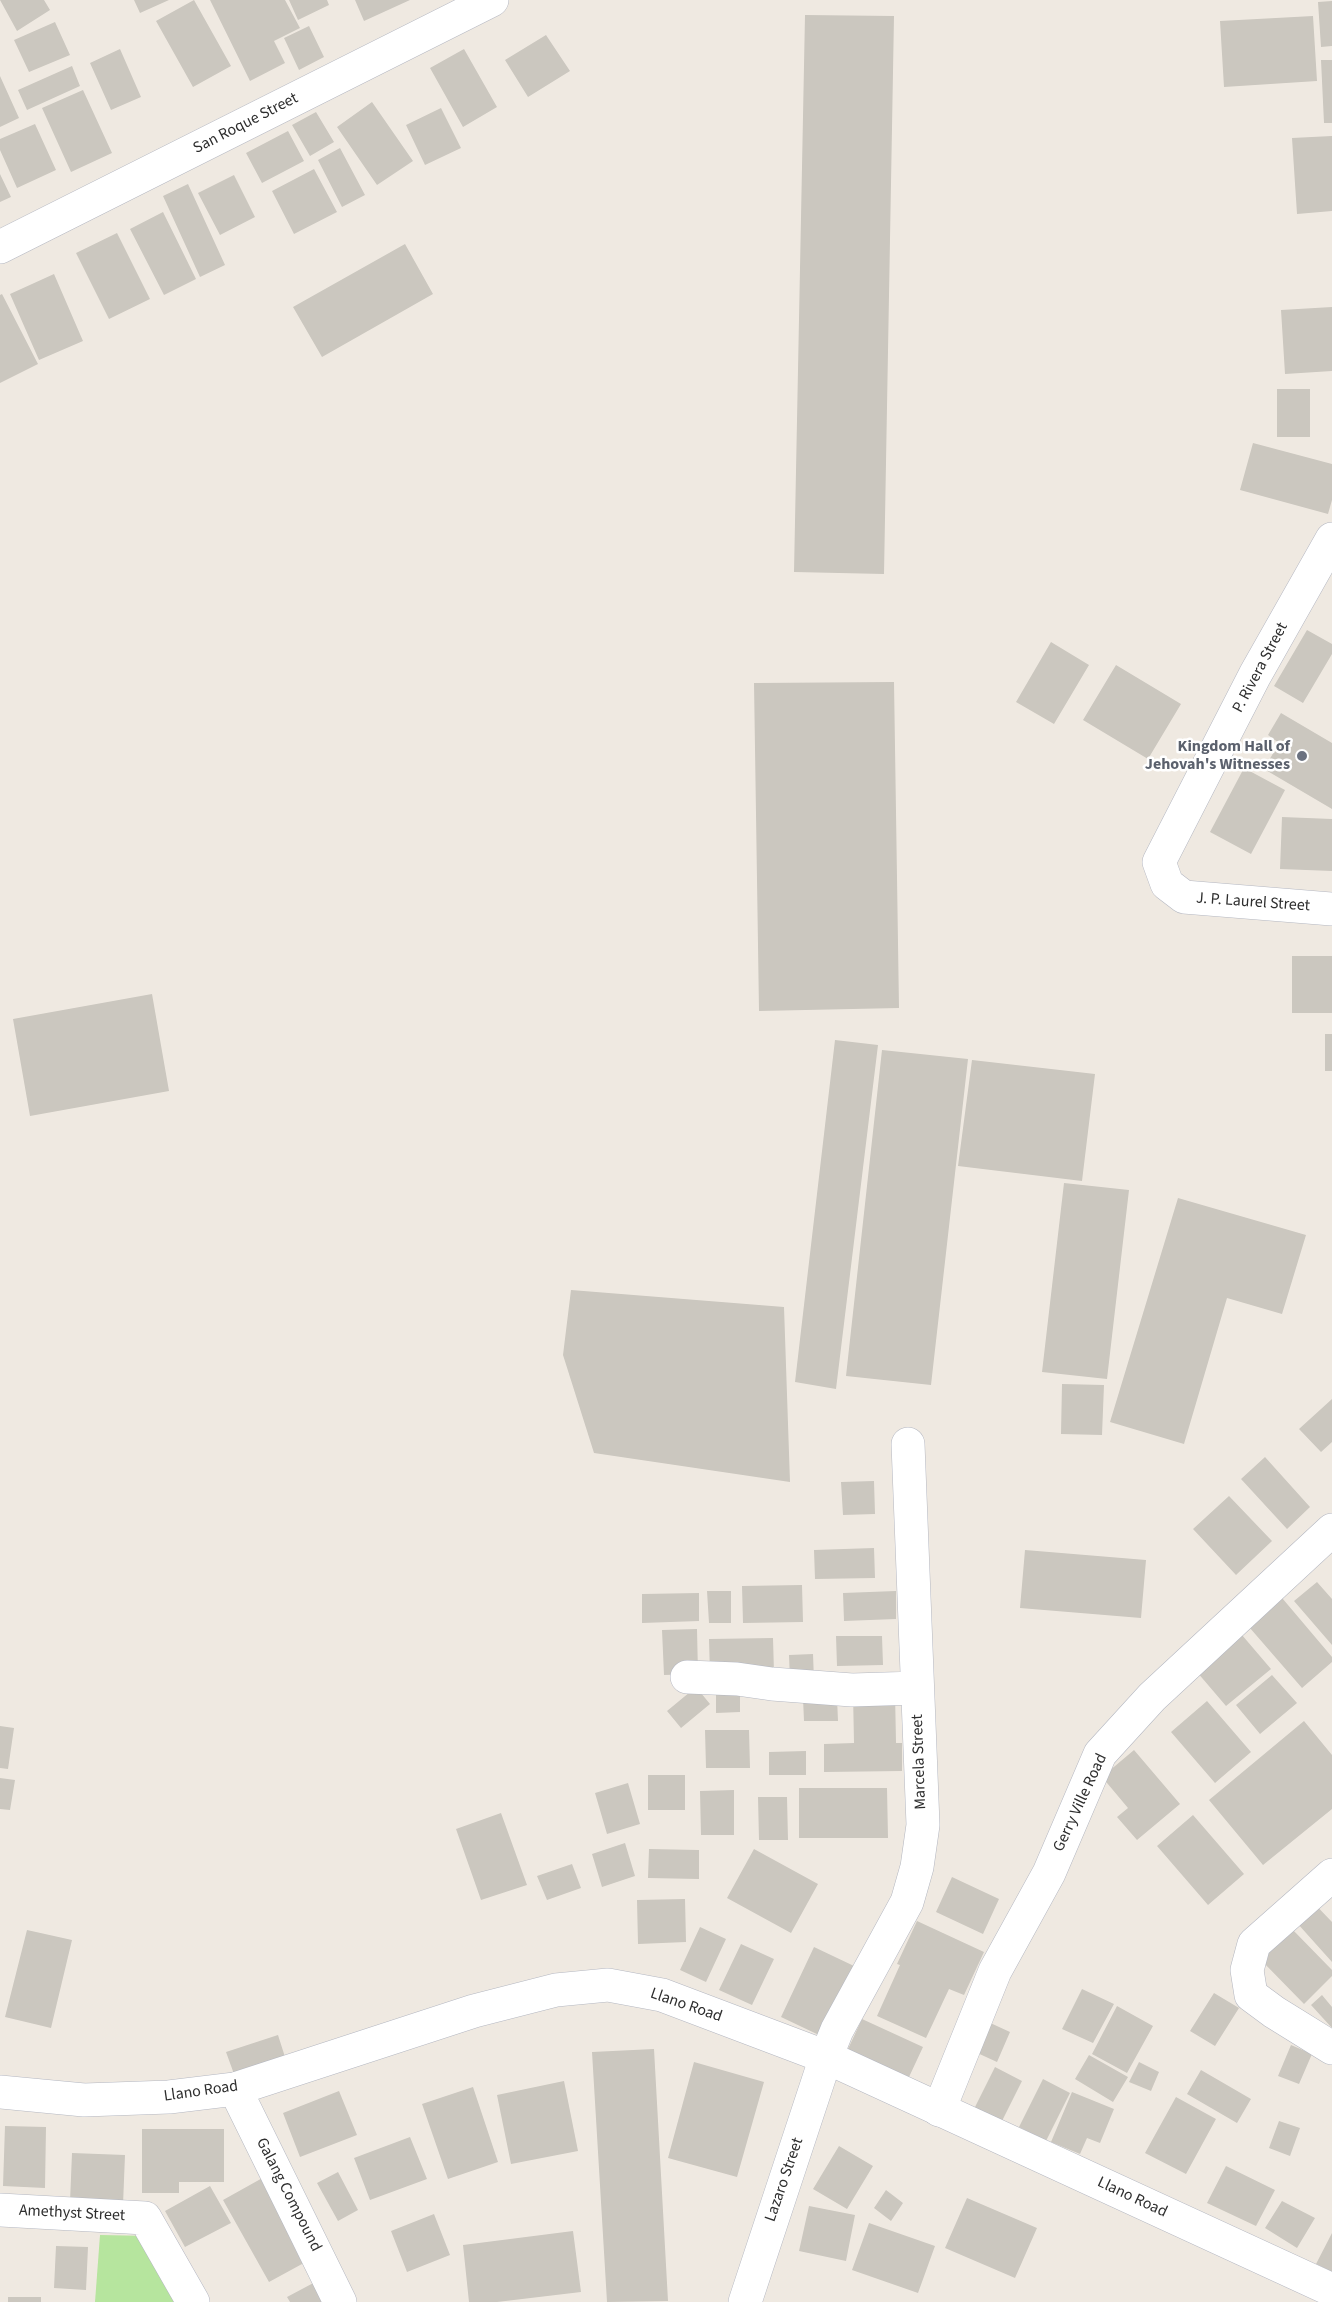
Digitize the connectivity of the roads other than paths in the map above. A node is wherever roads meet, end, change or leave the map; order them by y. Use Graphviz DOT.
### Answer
graph roads {
  1 [pos="492,0"];
  2 [pos="0,247"];
  3 [pos="1332,539"];
  4 [pos="1159,862"];
  5 [pos="1332,909"];
  6 [pos="908,1444"];
  7 [pos="1332,1530"];
  8 [pos="687,1677"];
  9 [pos="917,1688"];
  10 [pos="1332,1875"];
  11 [pos="1332,2048"];
  12 [pos="826,2057"];
  13 [pos="236,2089"];
  14 [pos="0,2092"];
  15 [pos="939,2110"];
  16 [pos="0,2210"];
  17 [pos="1332,2290"];
  18 [pos="193,2302"];
  19 [pos="340,2302"];
  20 [pos="745,2302"];
  1 -- 2 [label="street, San Roque Street"];
  3 -- 4 [label="street, P. Rivera Street"];
  4 -- 5 [label="street, J. P. Laurel Street"];
  6 -- 9 [label="street, Marcela Street"];
  7 -- 15 [label="street, Gerry Ville Road"];
  8 -- 9 [label="street"];
  9 -- 12 [label="street, Marcela Street"];
  10 -- 11 [label="street"];
  12 -- 13 [label="street, Llano Road"];
  12 -- 15 [label="street, Llano Road"];
  12 -- 20 [label="street, Lazaro Street"];
  13 -- 14 [label="street, Llano Road"];
  13 -- 19 [label="street, Galang Compound"];
  15 -- 17 [label="street, Llano Road"];
  16 -- 18 [label="street, Amethyst Street"];
}
